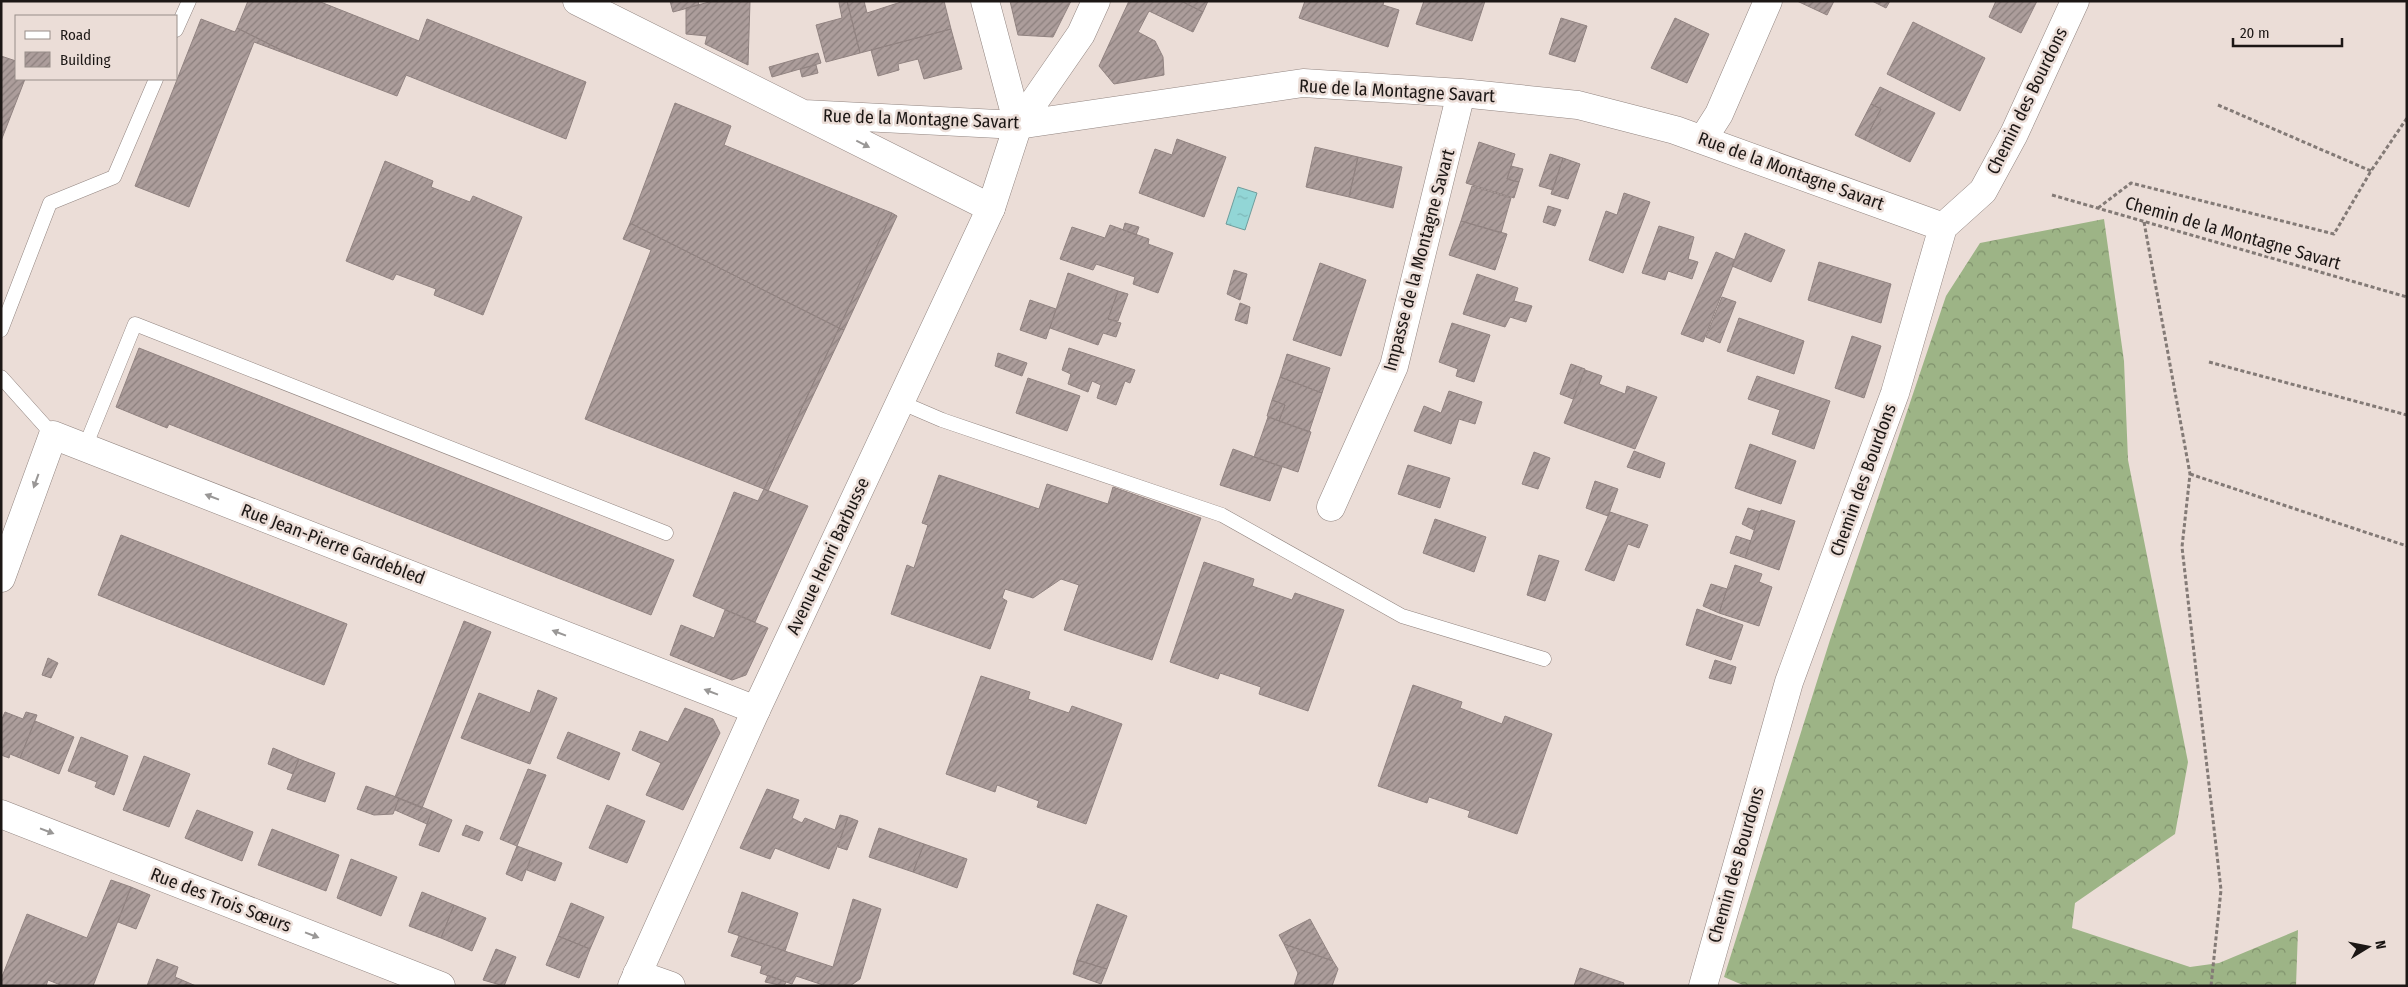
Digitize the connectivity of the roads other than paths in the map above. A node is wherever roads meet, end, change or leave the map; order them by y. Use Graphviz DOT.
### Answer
graph roads {
  1 [pos="189,1"];
  2 [pos="577,1"];
  3 [pos="985,1"];
  4 [pos="1096,1"];
  5 [pos="1768,1"];
  6 [pos="2075,1"];
  7 [pos="178,26"];
  8 [pos="156,80"];
  9 [pos="1461,93"];
  10 [pos="804,114"];
  11 [pos="1018,124"];
  12 [pos="1703,139"];
  13 [pos="991,208"];
  14 [pos="1943,227"];
  15 [pos="1,330"];
  16 [pos="1,377"];
  17 [pos="900,402"];
  18 [pos="52,435"];
  19 [pos="85,447"];
  20 [pos="1331,506"];
  21 [pos="666,533"];
  22 [pos="1,578"];
  23 [pos="1544,659"];
  24 [pos="756,710"];
  25 [pos="1,814"];
  26 [pos="634,980"];
  27 [pos="441,986"];
  28 [pos="671,986"];
  29 [pos="1702,986"];
  1 -- 7 [label="lane"];
  2 -- 10 [label="street, Rue de la Montagne Savart"];
  3 -- 11 [label="street"];
  4 -- 11 [label="street, Avenue Henri Barbusse"];
  5 -- 12 [label="street"];
  6 -- 14 [label="street, Chemin des Bourdons"];
  8 -- 15 [label="lane"];
  9 -- 11 [label="street, Rue de la Montagne Savart"];
  9 -- 12 [label="street, Rue de la Montagne Savart"];
  9 -- 20 [label="street, Impasse de la Montagne Savart"];
  10 -- 11 [label="street, Rue de la Montagne Savart"];
  10 -- 13 [label="street, Rue de la Montagne Savart, one-way"];
  11 -- 13 [label="street, Avenue Henri Barbusse"];
  12 -- 14 [label="street, Rue de la Montagne Savart"];
  13 -- 17 [label="street, Avenue Henri Barbusse"];
  14 -- 29 [label="street, Chemin des Bourdons"];
  16 -- 18 [label="lane"];
  17 -- 23 [label="lane"];
  17 -- 24 [label="street, Avenue Henri Barbusse"];
  18 -- 19 [label="street, Rue Jean-Pierre Gardebled"];
  18 -- 22 [label="street, one-way"];
  19 -- 21 [label="lane"];
  24 -- 19 [label="street, Rue Jean-Pierre Gardebled, one-way"];
  24 -- 26 [label="street, Avenue Henri Barbusse"];
  25 -- 27 [label="street, Rue des Trois Sœurs, one-way"];
  26 -- 28 [label="street"];
}
